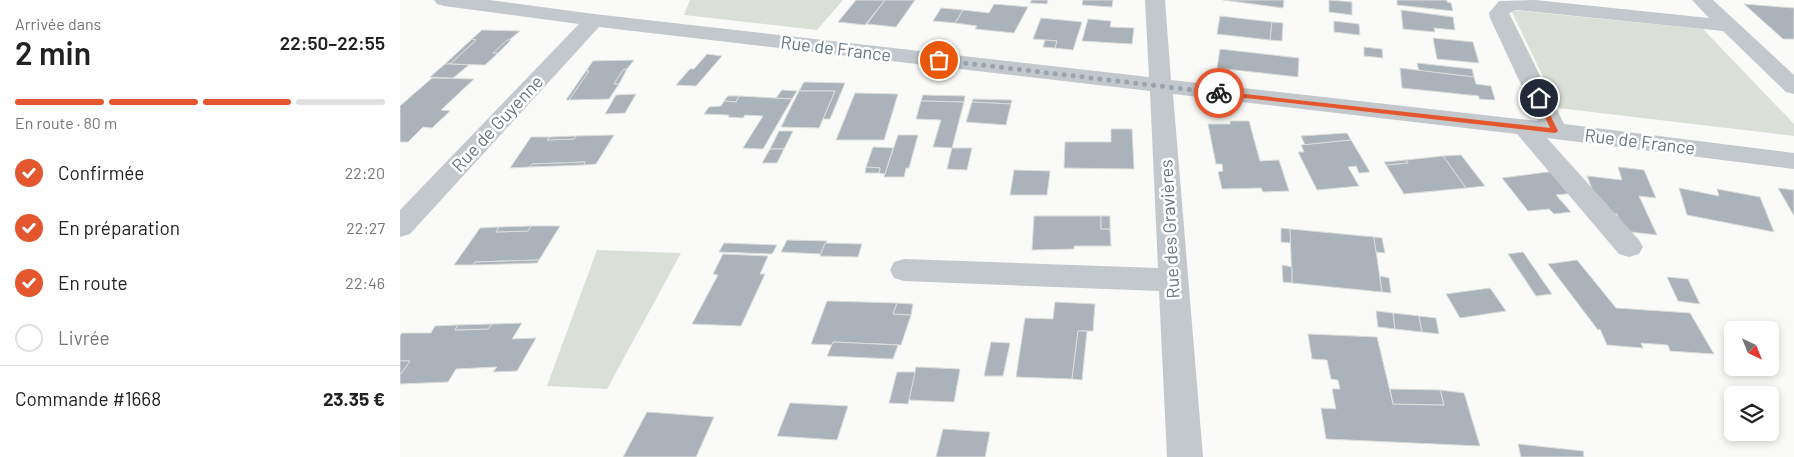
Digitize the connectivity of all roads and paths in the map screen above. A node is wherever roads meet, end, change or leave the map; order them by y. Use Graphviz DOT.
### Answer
graph roads {
  1 [pos="444,0"];
  2 [pos="1155,0"];
  3 [pos="1702,0"];
  4 [pos="594,20"];
  5 [pos="1730,26"];
  6 [pos="1161,86"];
  7 [pos="1794,87"];
  8 [pos="1524,127"];
  9 [pos="1555,131"];
  10 [pos="1794,160"];
  11 [pos="400,227"];
  12 [pos="1629,247"];
  13 [pos="904,270"];
  14 [pos="1172,280"];
  15 [pos="1185,457"];
  1 -- 4 [label="street, Rue de France"];
  2 -- 6 [label="street, Rue des Gravières"];
  3 -- 5 [label="street"];
  4 -- 6 [label="street, Rue de France"];
  4 -- 11 [label="street, Rue de Guyenne"];
  5 -- 7 [label="street"];
  5 -- 9 [label="street"];
  6 -- 8 [label="street, Rue de France"];
  6 -- 14 [label="street, Rue des Gravières"];
  8 -- 9 [label="street, Rue de France"];
  8 -- 12 [label="street"];
  9 -- 10 [label="street, Rue de France"];
  13 -- 14 [label="street"];
  14 -- 15 [label="street, Rue des Gravières"];
}
